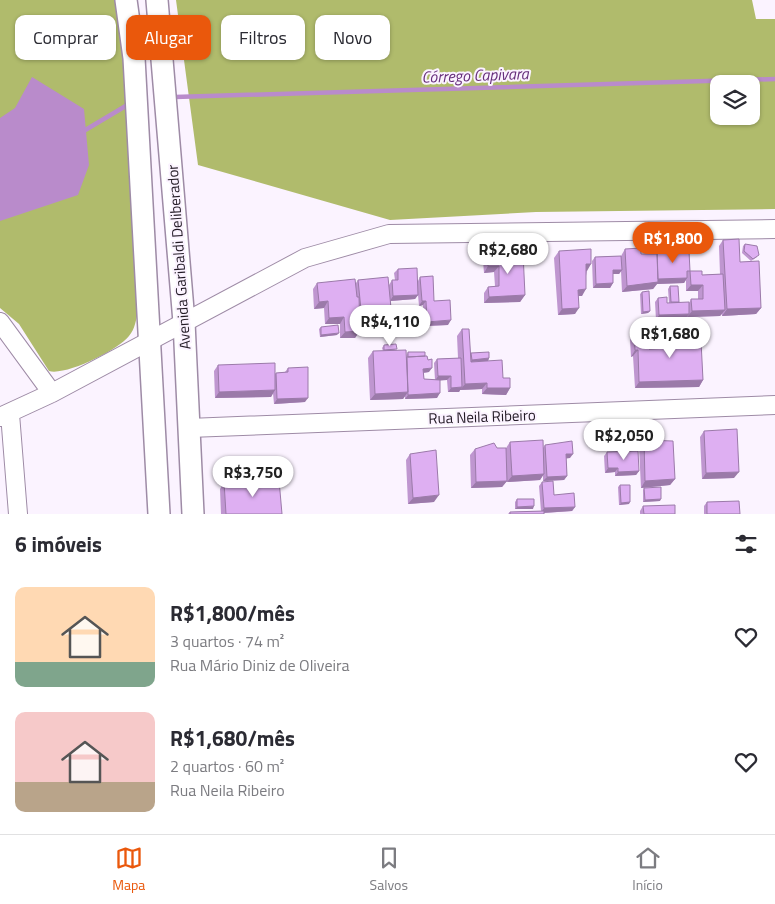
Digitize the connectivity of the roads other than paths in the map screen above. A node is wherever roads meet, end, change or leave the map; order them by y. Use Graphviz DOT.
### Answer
graph roads {
  1 [pos="126,0"];
  2 [pos="158,0"];
  3 [pos="775,229"];
  4 [pos="0,322"];
  5 [pos="184,322"];
  6 [pos="151,338"];
  7 [pos="52,393"];
  8 [pos="775,405"];
  9 [pos="5,415"];
  10 [pos="189,428"];
  11 [pos="18,514"];
  12 [pos="159,514"];
  13 [pos="193,514"];
  1 -- 6 [label="street"];
  2 -- 5 [label="street, Avenida Garibaldi Deliberador"];
  3 -- 5 [label="street"];
  4 -- 7 [label="street"];
  5 -- 6 [label="street"];
  5 -- 10 [label="street, Avenida Garibaldi Deliberador"];
  6 -- 7 [label="street"];
  6 -- 12 [label="street"];
  7 -- 9 [label="street"];
  8 -- 10 [label="street, Rua Neila Ribeiro"];
  9 -- 11 [label="street"];
  10 -- 13 [label="street, Avenida Garibaldi Deliberador"];
}
